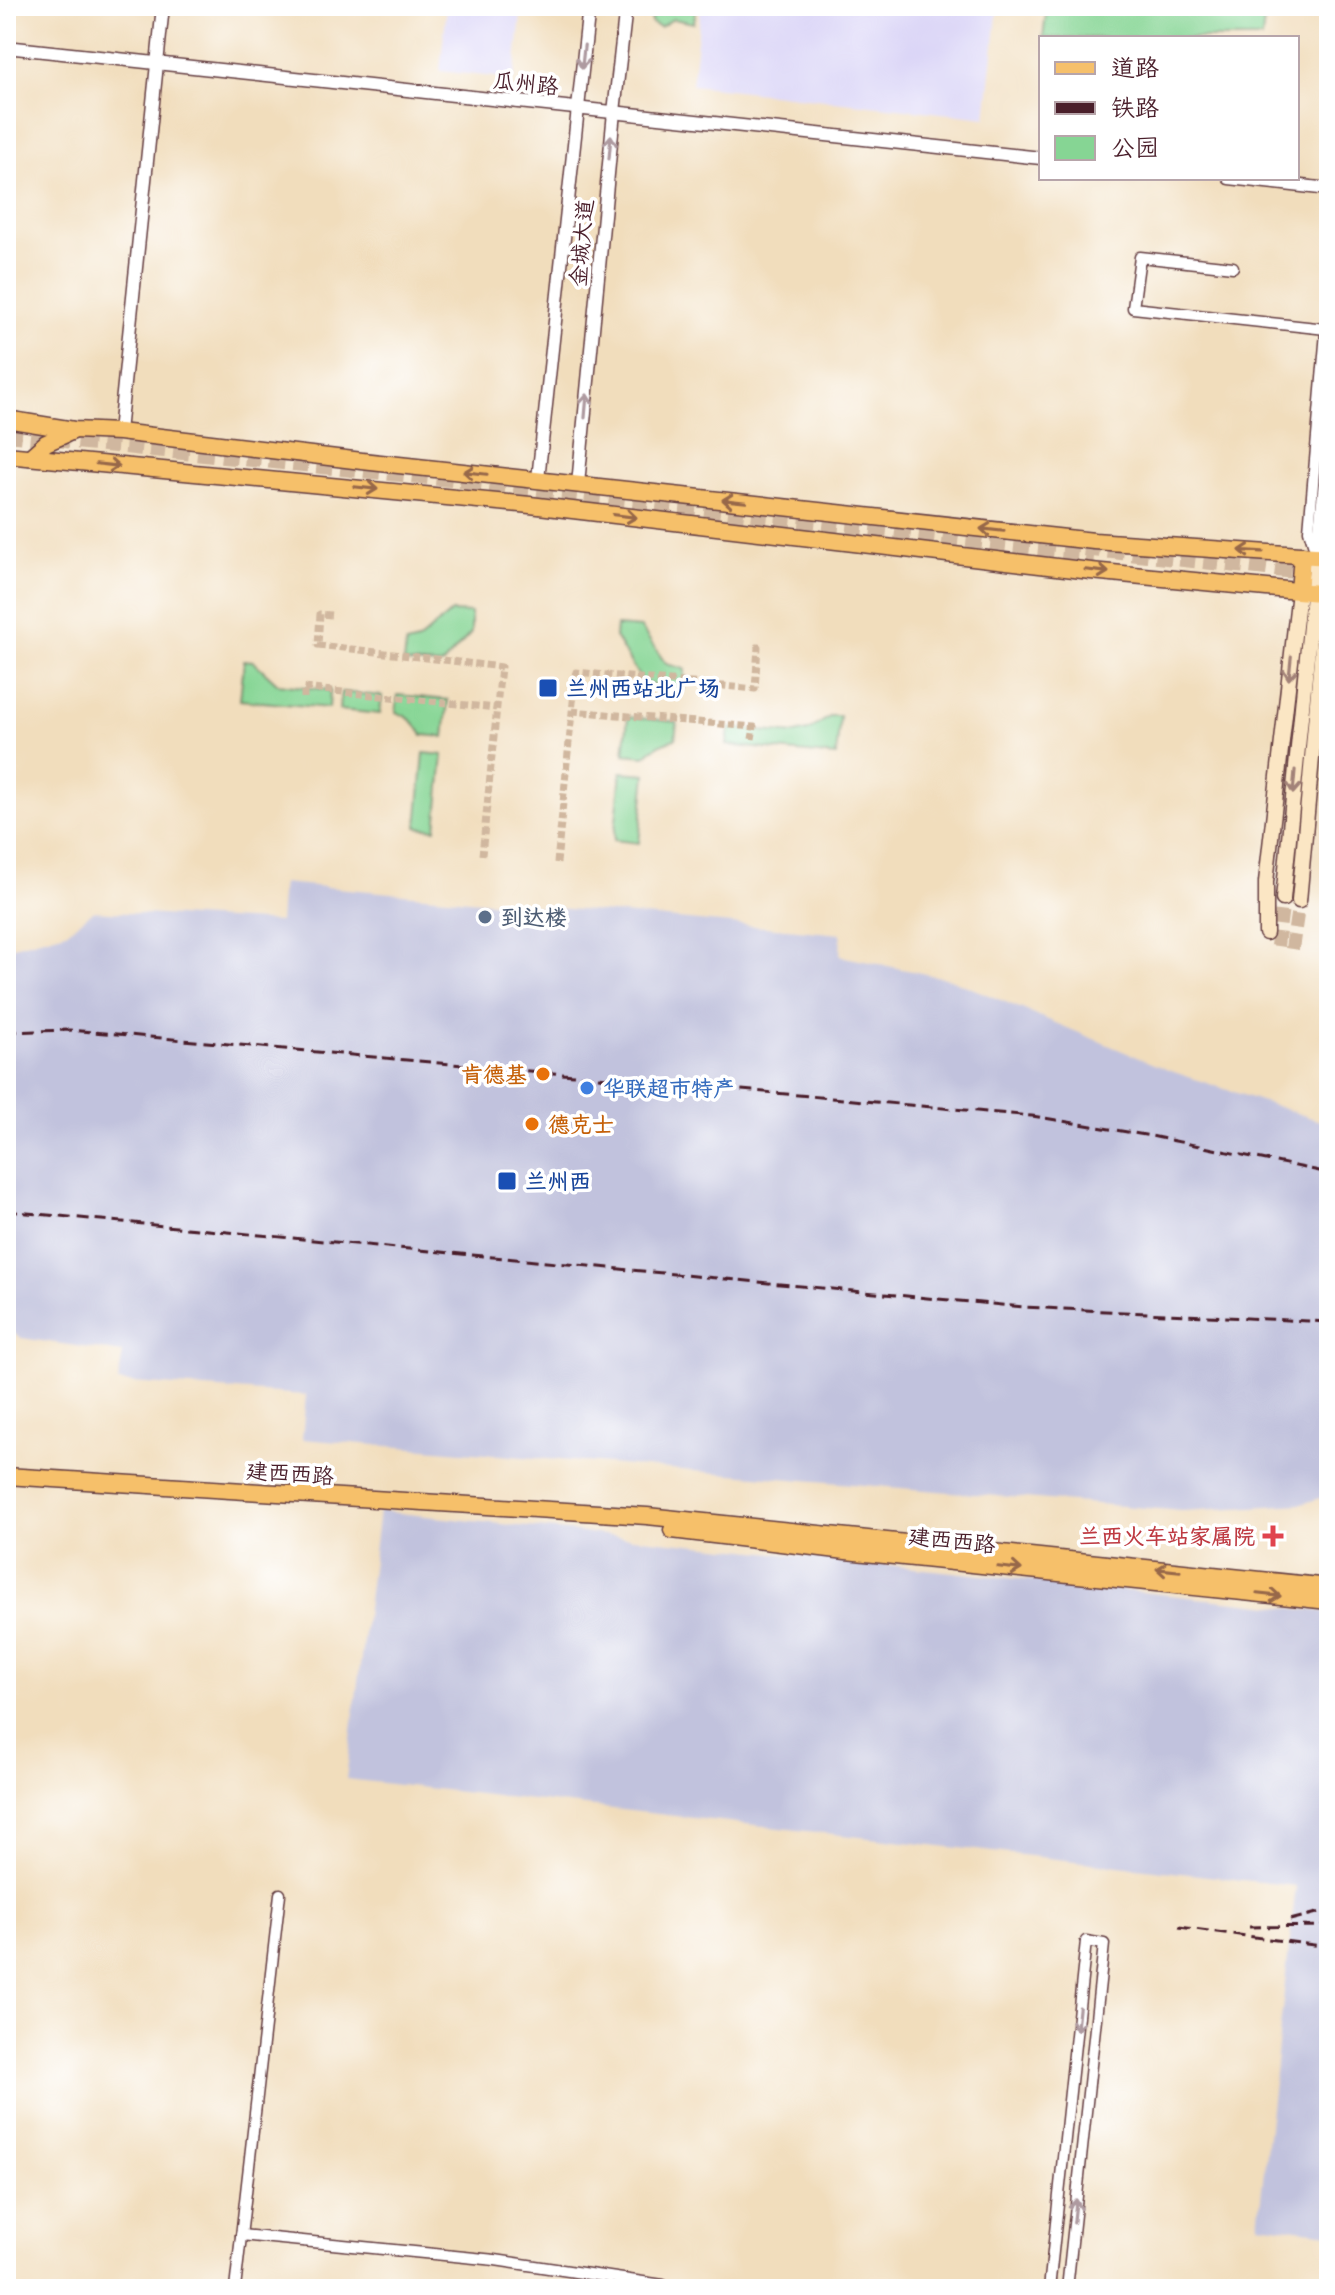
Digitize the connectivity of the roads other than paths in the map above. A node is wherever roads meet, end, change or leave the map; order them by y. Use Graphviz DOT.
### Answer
graph roads {
  1 [pos="163,6"];
  2 [pos="589,6"];
  3 [pos="626,6"];
  4 [pos="6,47"];
  5 [pos="157,63"];
  6 [pos="577,109"];
  7 [pos="614,112"];
  8 [pos="1039,158"];
  9 [pos="1247,180"];
  10 [pos="1329,189"];
  11 [pos="1233,267"];
  12 [pos="1329,297"];
  13 [pos="1326,329"];
  14 [pos="6,419"];
  15 [pos="74,430"];
  16 [pos="119,432"];
  17 [pos="1329,448"];
  18 [pos="6,455"];
  19 [pos="30,457"];
  20 [pos="538,479"];
  21 [pos="578,484"];
  22 [pos="1316,556"];
  23 [pos="1329,571"];
  24 [pos="1317,593"];
  25 [pos="1283,899"];
  26 [pos="1299,901"];
  27 [pos="1266,933"];
  28 [pos="6,1476"];
  29 [pos="572,1512"];
  30 [pos="1329,1587"];
  31 [pos="1329,1601"];
  32 [pos="280,1894"];
  33 [pos="1060,2184"];
  34 [pos="1078,2186"];
  35 [pos="241,2235"];
  36 [pos="663,2285"];
  37 [pos="235,2289"];
  38 [pos="1049,2289"];
  39 [pos="1067,2289"];
  1 -- 5 [label="street"];
  2 -- 6 [label="street, 金城大道, one-way"];
  3 -- 7 [label="street, 金城大道"];
  4 -- 5 [label="street, 瓜州路"];
  5 -- 6 [label="street, 瓜州路"];
  5 -- 16 [label="street"];
  6 -- 7 [label="street, 瓜州路"];
  6 -- 20 [label="street, 金城大道"];
  7 -- 8 [label="street, 瓜州路"];
  21 -- 7 [label="street, 金城大道, one-way"];
  9 -- 10 [label="street"];
  11 -- 13 [label="street"];
  12 -- 13 [label="street"];
  13 -- 22 [label="street"];
  14 -- 15 [label="main road"];
  15 -- 16 [label="main road"];
  15 -- 19 [label="main road"];
  20 -- 16 [label="main road, one-way"];
  17 -- 22 [label="street"];
  18 -- 19 [label="main road"];
  19 -- 24 [label="main road, one-way"];
  20 -- 21 [label="main road"];
  22 -- 21 [label="main road, one-way"];
  22 -- 24 [label="main road"];
  23 -- 24 [label="main road"];
  24 -- 25 [label="main road, one-way"];
  24 -- 26 [label="main road"];
  24 -- 27 [label="main road, one-way"];
  28 -- 29 [label="main road, 建西西路"];
  30 -- 29 [label="main road, 建西西路, one-way"];
  29 -- 31 [label="main road, 建西西路, one-way"];
  32 -- 35 [label="street"];
  33 -- 34 [label="street"];
  34 -- 33 [label="street, one-way"];
  33 -- 38 [label="street"];
  39 -- 34 [label="street, one-way"];
  35 -- 36 [label="street"];
  35 -- 37 [label="street"];
}
